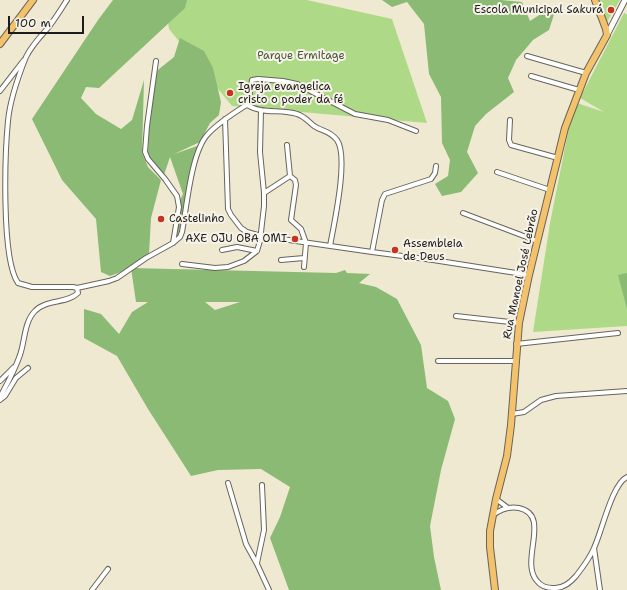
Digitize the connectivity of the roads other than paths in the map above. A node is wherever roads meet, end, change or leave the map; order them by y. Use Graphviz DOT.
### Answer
graph roads {
  1 [pos="33,0"];
  2 [pos="66,0"];
  3 [pos="595,0"];
  4 [pos="625,0"];
  5 [pos="607,35"];
  6 [pos="0,44"];
  7 [pos="527,56"];
  8 [pos="26,57"];
  9 [pos="156,61"];
  10 [pos="586,73"];
  11 [pos="531,76"];
  12 [pos="579,90"];
  13 [pos="0,91"];
  14 [pos="248,104"];
  15 [pos="261,110"];
  16 [pos="225,119"];
  17 [pos="510,120"];
  18 [pos="416,131"];
  19 [pos="287,145"];
  20 [pos="558,158"];
  21 [pos="436,166"];
  22 [pos="497,172"];
  23 [pos="290,176"];
  24 [pos="550,190"];
  25 [pos="264,193"];
  26 [pos="463,213"];
  27 [pos="261,236"];
  28 [pos="537,241"];
  29 [pos="173,243"];
  30 [pos="306,243"];
  31 [pos="330,246"];
  32 [pos="222,250"];
  33 [pos="257,251"];
  34 [pos="372,252"];
  35 [pos="304,258"];
  36 [pos="281,260"];
  37 [pos="182,264"];
  38 [pos="304,267"];
  39 [pos="529,275"];
  40 [pos="77,288"];
  41 [pos="456,316"];
  42 [pos="519,323"];
  43 [pos="618,333"];
  44 [pos="516,344"];
  45 [pos="438,361"];
  46 [pos="515,361"];
  47 [pos="16,365"];
  48 [pos="28,368"];
  49 [pos="0,381"];
  50 [pos="627,391"];
  51 [pos="0,399"];
  52 [pos="512,414"];
  53 [pos="627,477"];
  54 [pos="228,483"];
  55 [pos="262,485"];
  56 [pos="496,499"];
  57 [pos="508,508"];
  58 [pos="493,515"];
  59 [pos="594,548"];
  60 [pos="257,564"];
  61 [pos="108,569"];
  62 [pos="558,589"];
  63 [pos="92,590"];
  64 [pos="269,590"];
  65 [pos="495,590"];
  66 [pos="600,590"];
  1 -- 6 [label="main road"];
  2 -- 8 [label="street"];
  3 -- 5 [label="main road"];
  4 -- 5 [label="street, Rua Manoel José Lebrão"];
  5 -- 10 [label="main road, Rua Manoel José Lebrão"];
  7 -- 10 [label="street"];
  8 -- 13 [label="street"];
  8 -- 40 [label="street"];
  9 -- 29 [label="street"];
  10 -- 12 [label="main road, Rua Manoel José Lebrão"];
  11 -- 12 [label="street"];
  12 -- 20 [label="main road, Rua Manoel José Lebrão"];
  14 -- 15 [label="street"];
  14 -- 16 [label="street"];
  14 -- 18 [label="street"];
  15 -- 25 [label="street"];
  15 -- 31 [label="street"];
  16 -- 27 [label="street"];
  16 -- 29 [label="street"];
  17 -- 20 [label="street"];
  19 -- 23 [label="street"];
  20 -- 24 [label="main road, Rua Manoel José Lebrão"];
  21 -- 34 [label="street"];
  22 -- 24 [label="street"];
  23 -- 25 [label="street"];
  23 -- 30 [label="street"];
  24 -- 28 [label="main road, Rua Manoel José Lebrão"];
  25 -- 27 [label="street"];
  26 -- 28 [label="street"];
  27 -- 30 [label="street"];
  27 -- 33 [label="street"];
  28 -- 39 [label="main road, Rua Manoel José Lebrão"];
  29 -- 40 [label="street"];
  30 -- 31 [label="street"];
  30 -- 35 [label="street"];
  31 -- 34 [label="street"];
  32 -- 33 [label="street"];
  33 -- 37 [label="street"];
  34 -- 39 [label="street"];
  35 -- 36 [label="street"];
  35 -- 38 [label="street"];
  39 -- 42 [label="main road, Rua Manoel José Lebrão"];
  40 -- 47 [label="street"];
  41 -- 42 [label="street"];
  42 -- 44 [label="main road, Rua Manoel José Lebrão"];
  43 -- 44 [label="street"];
  44 -- 46 [label="main road, Rua Manoel José Lebrão"];
  45 -- 46 [label="street"];
  46 -- 52 [label="main road, Rua Manoel José Lebrão"];
  47 -- 49 [label="street"];
  47 -- 51 [label="street"];
  48 -- 51 [label="street"];
  50 -- 52 [label="street"];
  52 -- 56 [label="main road, Rua Manoel José Lebrão"];
  53 -- 59 [label="street"];
  54 -- 60 [label="street"];
  55 -- 60 [label="street"];
  56 -- 57 [label="street"];
  56 -- 58 [label="main road, Rua Manoel José Lebrão"];
  57 -- 58 [label="street"];
  57 -- 62 [label="street"];
  58 -- 65 [label="main road, Rua Manoel José Lebrão"];
  59 -- 62 [label="street"];
  59 -- 66 [label="street"];
  60 -- 64 [label="street"];
  61 -- 63 [label="street"];
}
